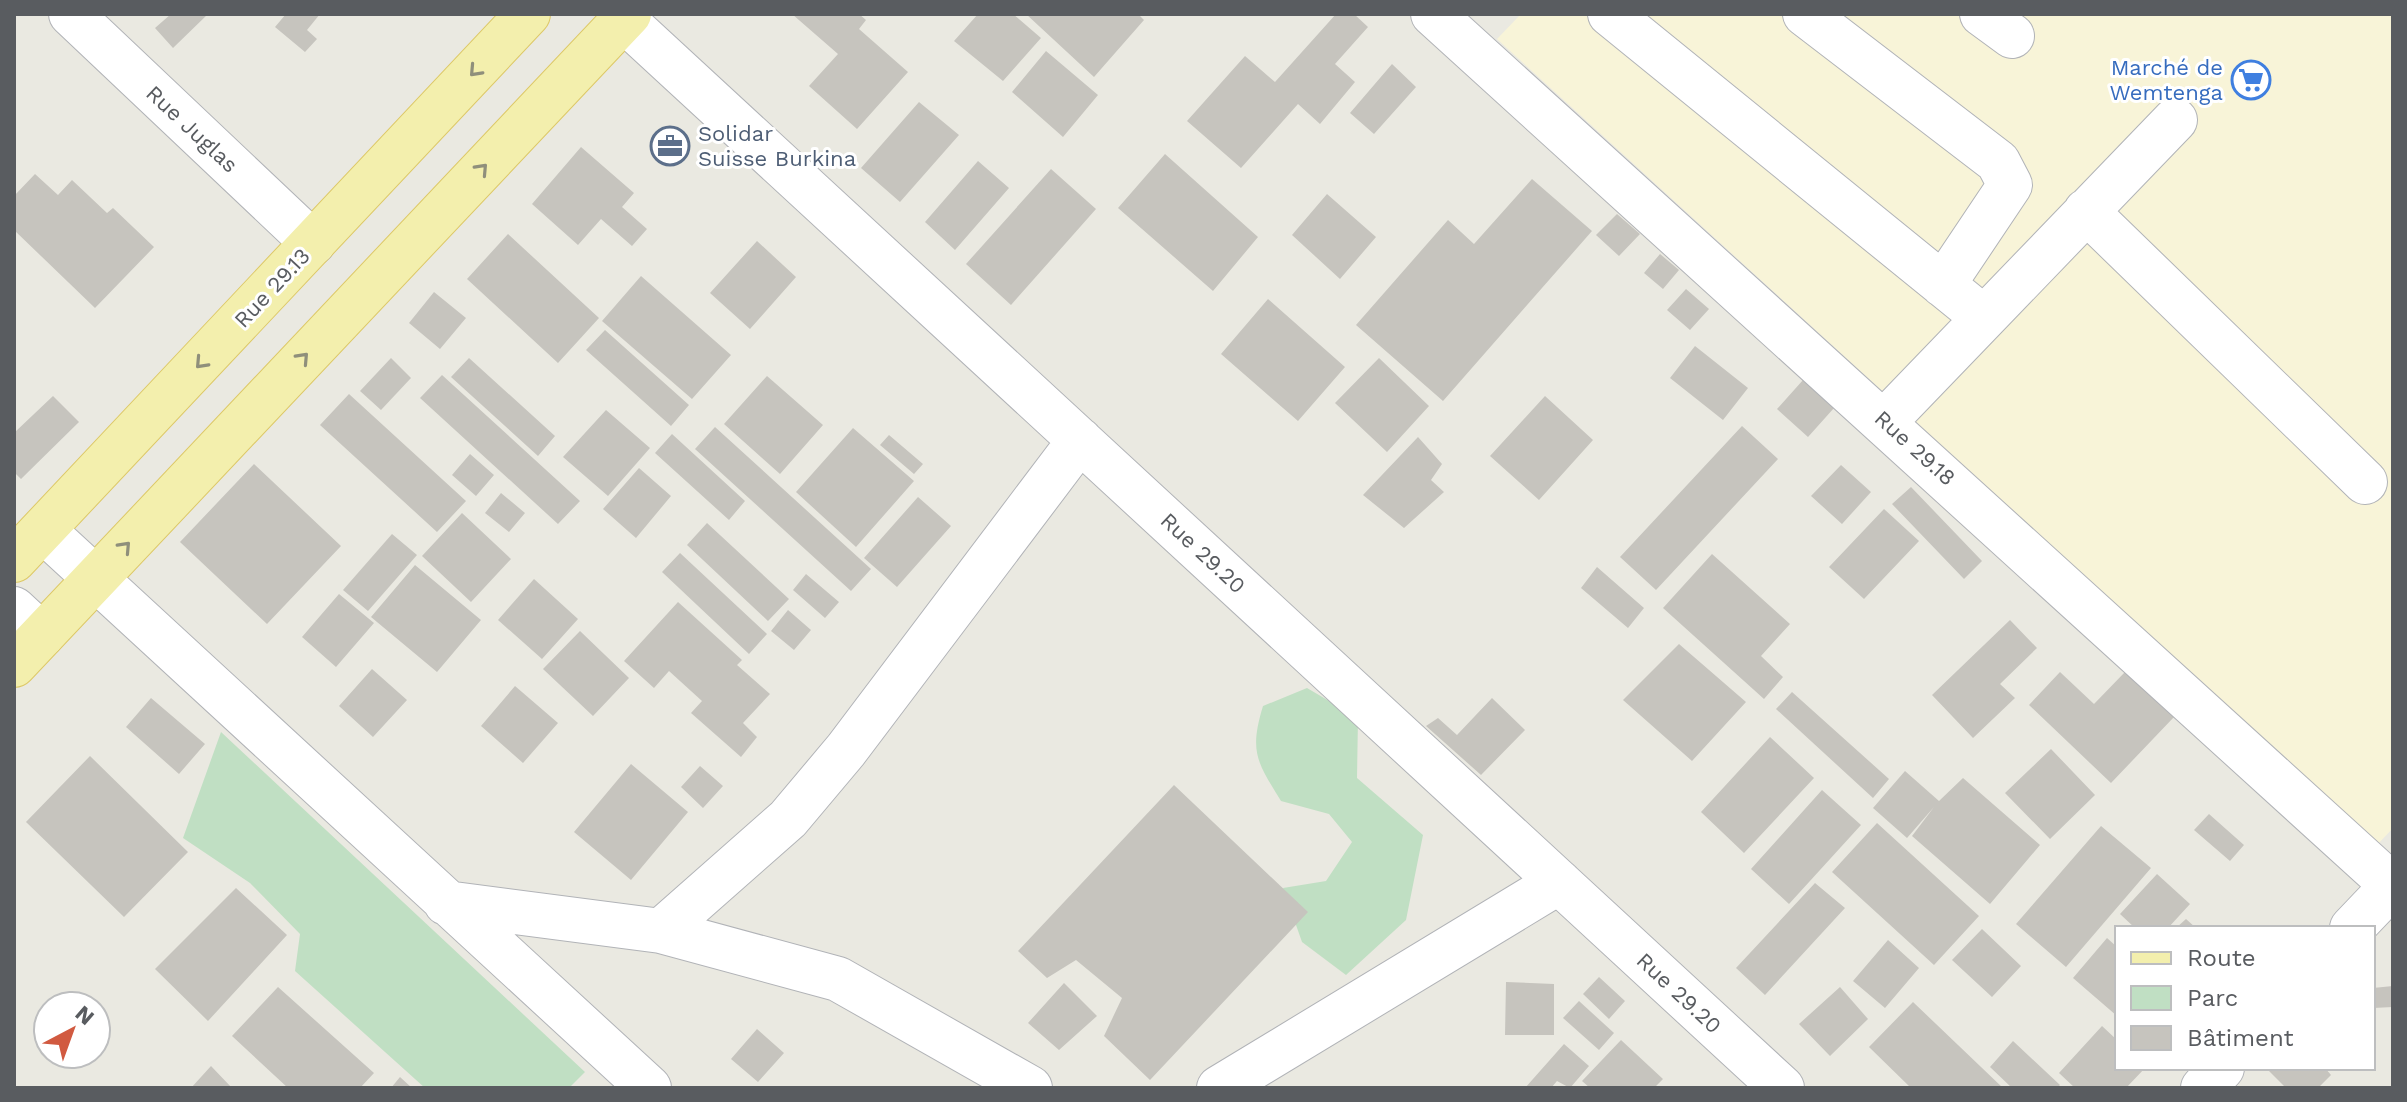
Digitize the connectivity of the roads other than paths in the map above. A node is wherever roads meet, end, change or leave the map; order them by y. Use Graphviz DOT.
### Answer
graph roads {
  1 [pos="71,14"];
  2 [pos="528,14"];
  3 [pos="1805,14"];
  4 [pos="1612,15"];
  5 [pos="626,17"];
  6 [pos="1443,17"];
  7 [pos="2175,120"];
  8 [pos="2086,211"];
  9 [pos="313,243"];
  10 [pos="1943,285"];
  11 [pos="1984,318"];
  12 [pos="1885,421"];
  13 [pos="1080,440"];
  14 [pos="2365,482"];
  15 [pos="29,546"];
  16 [pos="93,580"];
  17 [pos="23,636"];
  18 [pos="1559,882"];
  19 [pos="2393,885"];
  20 [pos="446,903"];
  21 [pos="2354,926"];
  22 [pos="661,931"];
  23 [pos="2220,1070"];
  24 [pos="649,1088"];
  25 [pos="1030,1088"];
  26 [pos="1219,1088"];
  27 [pos="1782,1088"];
  28 [pos="2203,1088"];
  1 -- 9 [label="street, Rue Juglas"];
  2 -- 9 [label="main road, Rue 29.13, one-way"];
  3 -- 10 [label="street"];
  4 -- 10 [label="street"];
  5 -- 13 [label="street, Rue 29.20"];
  16 -- 5 [label="main road, one-way"];
  6 -- 12 [label="street, Rue 29.18"];
  7 -- 8 [label="street"];
  8 -- 11 [label="street"];
  8 -- 14 [label="street"];
  9 -- 15 [label="main road, Rue 29.13, one-way"];
  10 -- 11 [label="street"];
  11 -- 12 [label="street"];
  12 -- 19 [label="street, Rue 29.18"];
  13 -- 18 [label="street, Rue 29.20"];
  13 -- 22 [label="street"];
  15 -- 16 [label="street"];
  16 -- 17 [label="main road"];
  16 -- 20 [label="street"];
  18 -- 26 [label="street"];
  18 -- 27 [label="street, Rue 29.20"];
  19 -- 21 [label="street"];
  20 -- 22 [label="street"];
  20 -- 24 [label="street"];
  22 -- 25 [label="street"];
  23 -- 28 [label="street"];
}
